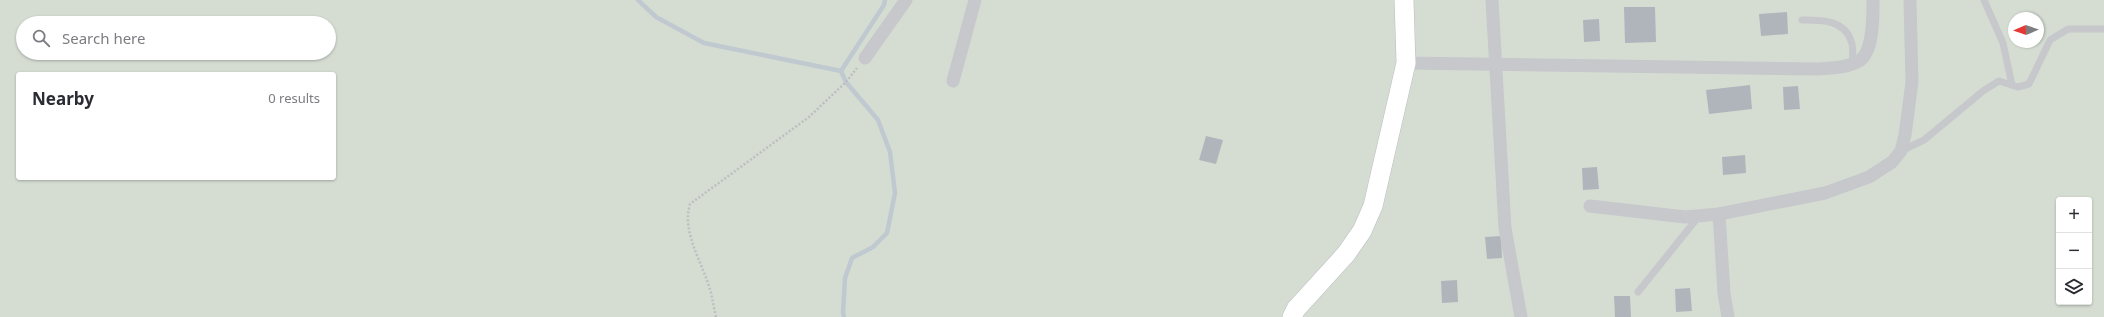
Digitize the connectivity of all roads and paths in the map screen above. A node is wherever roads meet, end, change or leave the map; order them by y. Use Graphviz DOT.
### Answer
graph roads {
  1 [pos="906,0"];
  2 [pos="975,0"];
  3 [pos="1404,0"];
  4 [pos="1492,0"];
  5 [pos="1873,0"];
  6 [pos="1910,0"];
  7 [pos="1984,0"];
  8 [pos="1802,20"];
  9 [pos="2104,29"];
  10 [pos="865,58"];
  11 [pos="1406,63"];
  12 [pos="1853,63"];
  13 [pos="1495,64"];
  14 [pos="953,81"];
  15 [pos="2012,85"];
  16 [pos="1901,151"];
  17 [pos="1590,206"];
  18 [pos="1719,214"];
  19 [pos="1699,216"];
  20 [pos="1638,292"];
  21 [pos="716,317"];
  22 [pos="1292,317"];
  23 [pos="1521,317"];
  24 [pos="1728,317"];
  1 -- 10 [label="street"];
  2 -- 14 [label="street"];
  3 -- 11 [label="street"];
  4 -- 13 [label="street"];
  5 -- 12 [label="street"];
  6 -- 16 [label="street"];
  7 -- 15 [label="lane"];
  8 -- 12 [label="lane"];
  9 -- 15 [label="lane"];
  10 -- 21 [label="path"];
  11 -- 13 [label="street"];
  11 -- 22 [label="street"];
  12 -- 13 [label="street"];
  13 -- 23 [label="street"];
  15 -- 16 [label="lane"];
  16 -- 18 [label="street"];
  17 -- 19 [label="street"];
  18 -- 19 [label="street"];
  18 -- 24 [label="street"];
  19 -- 20 [label="lane"];
}
